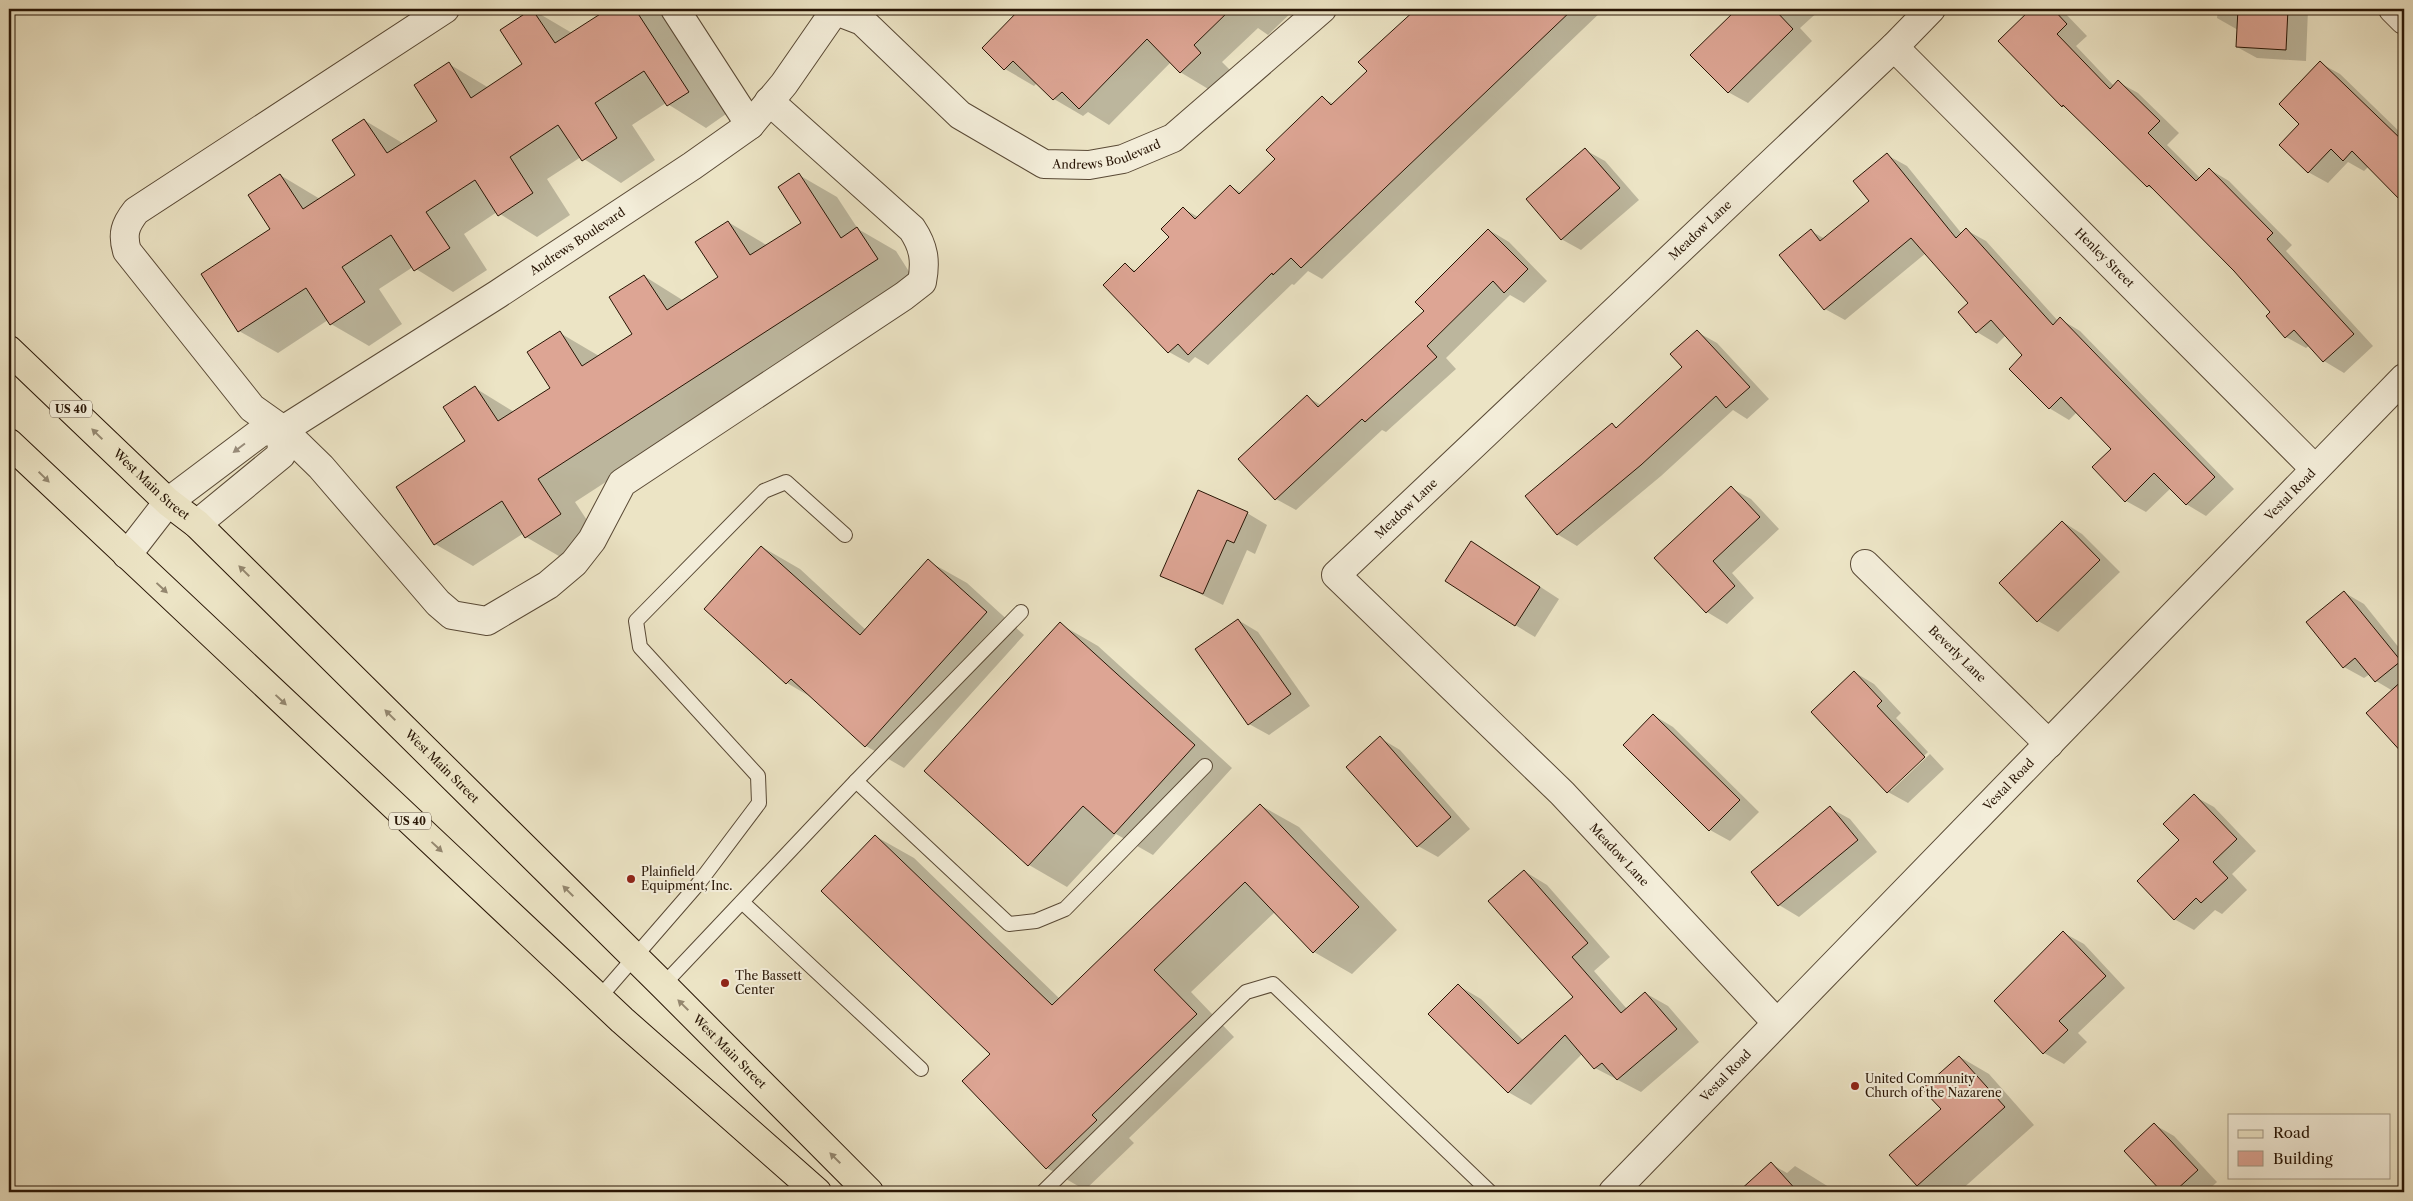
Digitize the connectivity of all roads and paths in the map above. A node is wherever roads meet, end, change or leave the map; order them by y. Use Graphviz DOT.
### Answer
graph roads {
  1 [pos="445,9"];
  2 [pos="675,9"];
  3 [pos="1322,9"];
  4 [pos="1931,9"];
  5 [pos="2393,9"];
  6 [pos="836,10"];
  7 [pos="2404,20"];
  8 [pos="1894,47"];
  9 [pos="769,101"];
  10 [pos="750,125"];
  11 [pos="9,350"];
  12 [pos="2404,378"];
  13 [pos="283,430"];
  14 [pos="9,443"];
  15 [pos="2315,469"];
  16 [pos="168,502"];
  17 [pos="197,524"];
  18 [pos="845,535"];
  19 [pos="126,555"];
  20 [pos="1865,564"];
  21 [pos="1021,612"];
  22 [pos="2049,744"];
  23 [pos="1205,766"];
  24 [pos="856,781"];
  25 [pos="742,902"];
  26 [pos="635,957"];
  27 [pos="663,984"];
  28 [pos="599,998"];
  29 [pos="1776,1022"];
  30 [pos="921,1069"];
  31 [pos="817,1192"];
  32 [pos="869,1192"];
  33 [pos="1043,1192"];
  34 [pos="1490,1192"];
  35 [pos="1613,1192"];
  1 -- 13 [label="street"];
  2 -- 10 [label="street"];
  3 -- 6 [label="street, Andrews Boulevard"];
  4 -- 8 [label="street, Meadow Lane"];
  5 -- 7 [label="street"];
  6 -- 9 [label="street, Andrews Boulevard"];
  8 -- 15 [label="street, Henley Street"];
  8 -- 29 [label="street, Meadow Lane"];
  9 -- 10 [label="street, Andrews Boulevard"];
  9 -- 13 [label="street"];
  10 -- 13 [label="street, Andrews Boulevard"];
  16 -- 11 [label="main road, West Main Street / US 40, one-way"];
  12 -- 15 [label="street, Vestal Road"];
  13 -- 16 [label="street, Andrews Boulevard, one-way"];
  13 -- 17 [label="street"];
  14 -- 19 [label="main road, US 40, one-way"];
  15 -- 22 [label="street, Vestal Road"];
  16 -- 17 [label="main road, West Main Street / US 40"];
  16 -- 19 [label="street, Andrews Boulevard"];
  26 -- 17 [label="main road, West Main Street / US 40, one-way"];
  18 -- 26 [label="lane"];
  19 -- 28 [label="main road, US 40, one-way"];
  20 -- 22 [label="street, Beverly Lane"];
  21 -- 24 [label="lane"];
  22 -- 29 [label="street, Vestal Road"];
  23 -- 24 [label="lane"];
  24 -- 25 [label="lane"];
  25 -- 27 [label="lane"];
  25 -- 30 [label="lane"];
  26 -- 27 [label="main road, West Main Street / US 40"];
  26 -- 28 [label="lane"];
  32 -- 27 [label="main road, West Main Street / US 40, one-way"];
  28 -- 31 [label="main road, US 40"];
  29 -- 35 [label="street, Vestal Road"];
  33 -- 34 [label="lane"];
}
